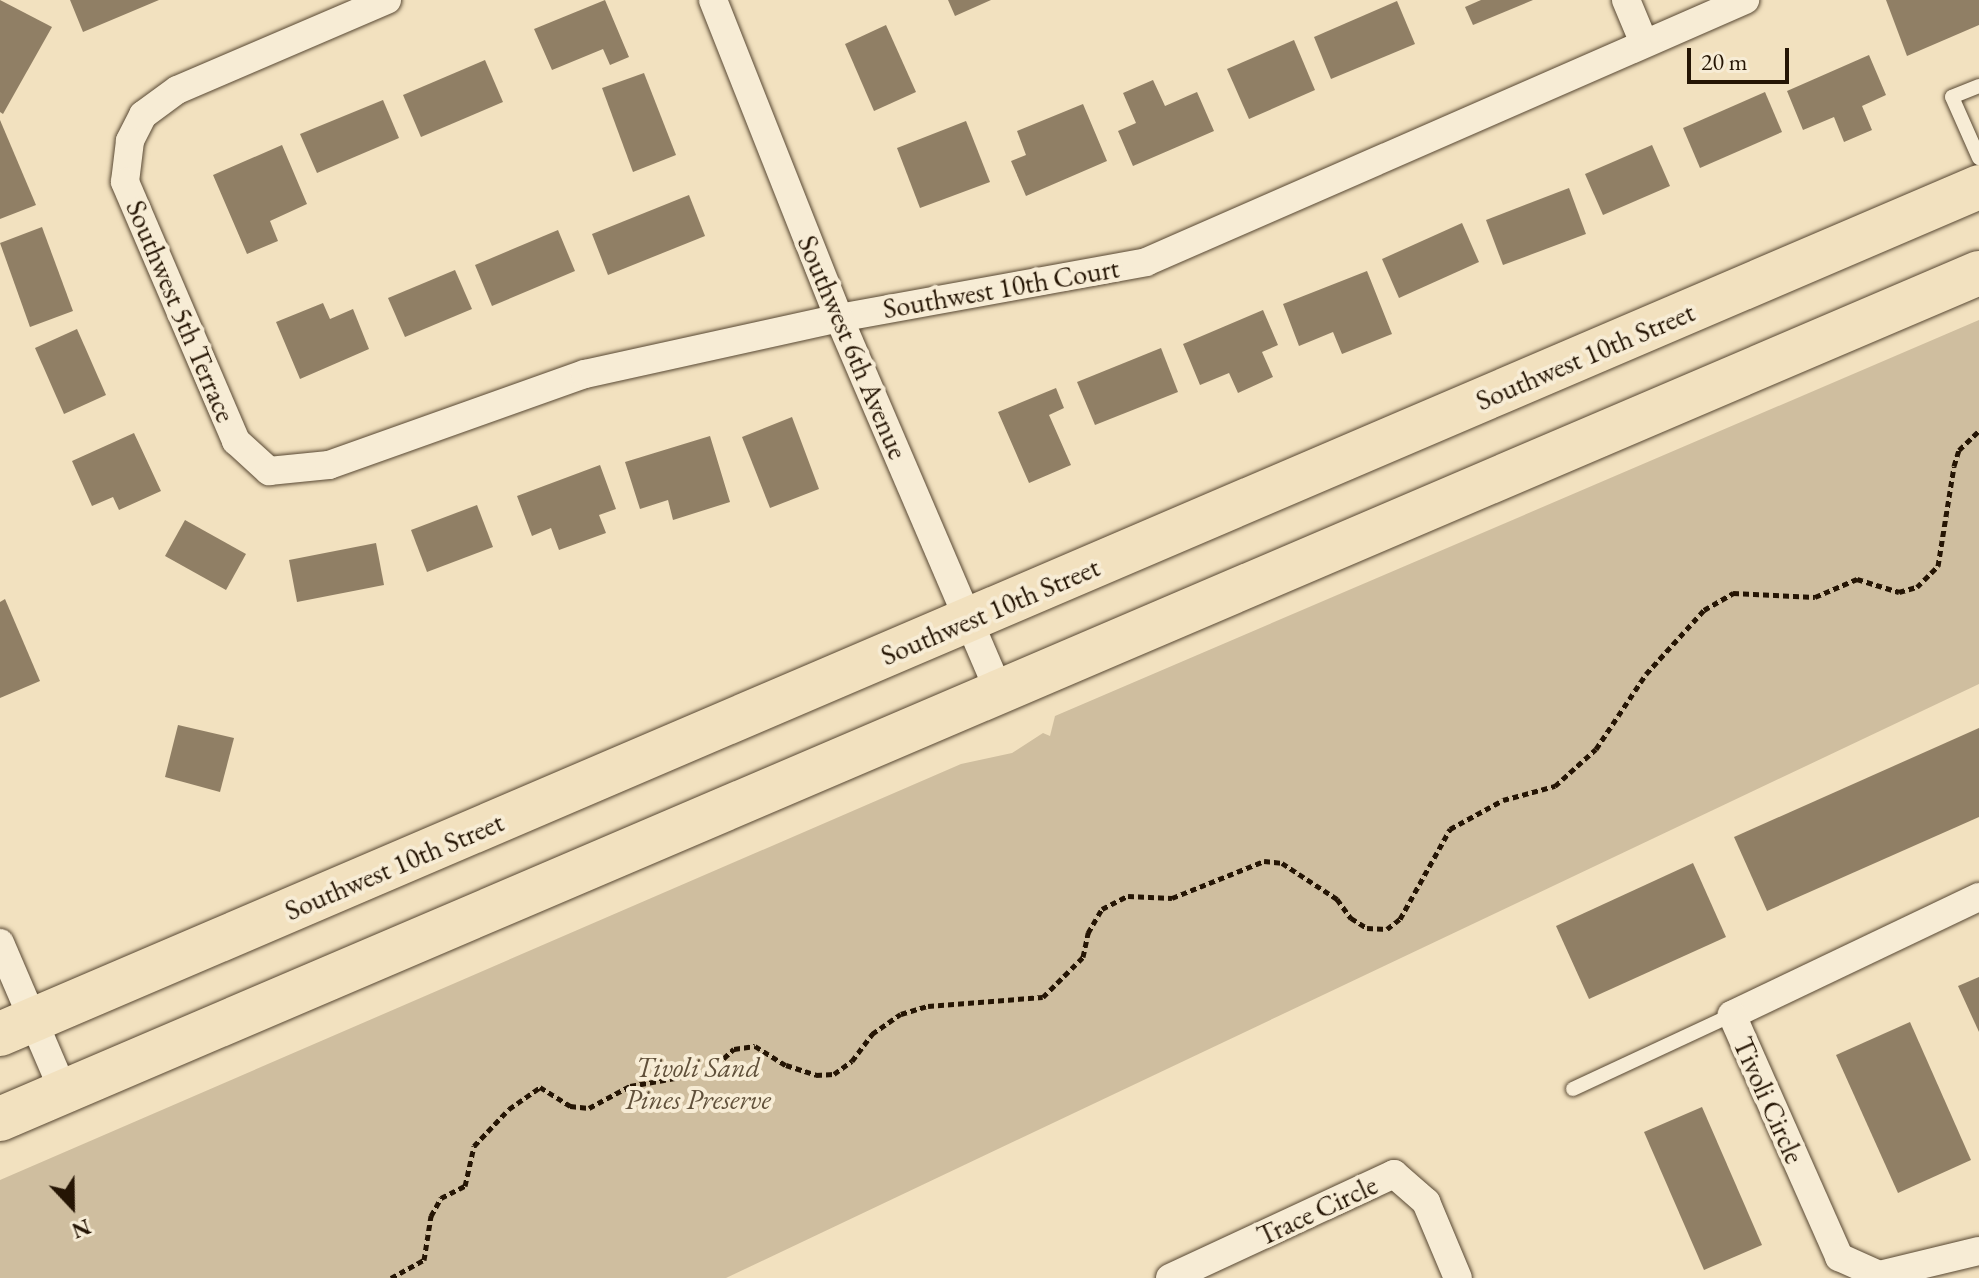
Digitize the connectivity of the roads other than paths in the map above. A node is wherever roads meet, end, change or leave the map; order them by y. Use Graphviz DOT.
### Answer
graph roads {
  1 [pos="387,0"];
  2 [pos="713,0"];
  3 [pos="1626,0"];
  4 [pos="1745,0"];
  5 [pos="1644,43"];
  6 [pos="1979,86"];
  7 [pos="1979,158"];
  8 [pos="1979,187"];
  9 [pos="1979,273"];
  10 [pos="839,318"];
  11 [pos="236,441"];
  12 [pos="969,620"];
  13 [pos="999,691"];
  14 [pos="1979,897"];
  15 [pos="0,943"];
  16 [pos="1732,1015"];
  17 [pos="16,1027"];
  18 [pos="1573,1089"];
  19 [pos="64,1092"];
  20 [pos="0,1119"];
  21 [pos="1979,1251"];
  22 [pos="1170,1278"];
  23 [pos="1458,1278"];
  1 -- 11 [label="street, Southwest 5th Terrace"];
  2 -- 10 [label="street, Southwest 6th Avenue"];
  3 -- 5 [label="street"];
  4 -- 5 [label="street, Southwest 10th Court"];
  5 -- 10 [label="street, Southwest 10th Court"];
  6 -- 7 [label="lane"];
  8 -- 12 [label="main road, Southwest 10th Street"];
  9 -- 13 [label="main road"];
  10 -- 11 [label="street, Southwest 10th Court"];
  10 -- 12 [label="street, Southwest 6th Avenue"];
  12 -- 13 [label="street, Southwest 6th Avenue"];
  12 -- 17 [label="main road, Southwest 10th Street"];
  13 -- 19 [label="main road"];
  14 -- 16 [label="street, Tivoli Circle"];
  15 -- 17 [label="street"];
  16 -- 18 [label="lane"];
  16 -- 21 [label="street, Tivoli Circle"];
  17 -- 19 [label="street"];
  19 -- 20 [label="main road"];
  22 -- 23 [label="street, Trace Circle"];
}
